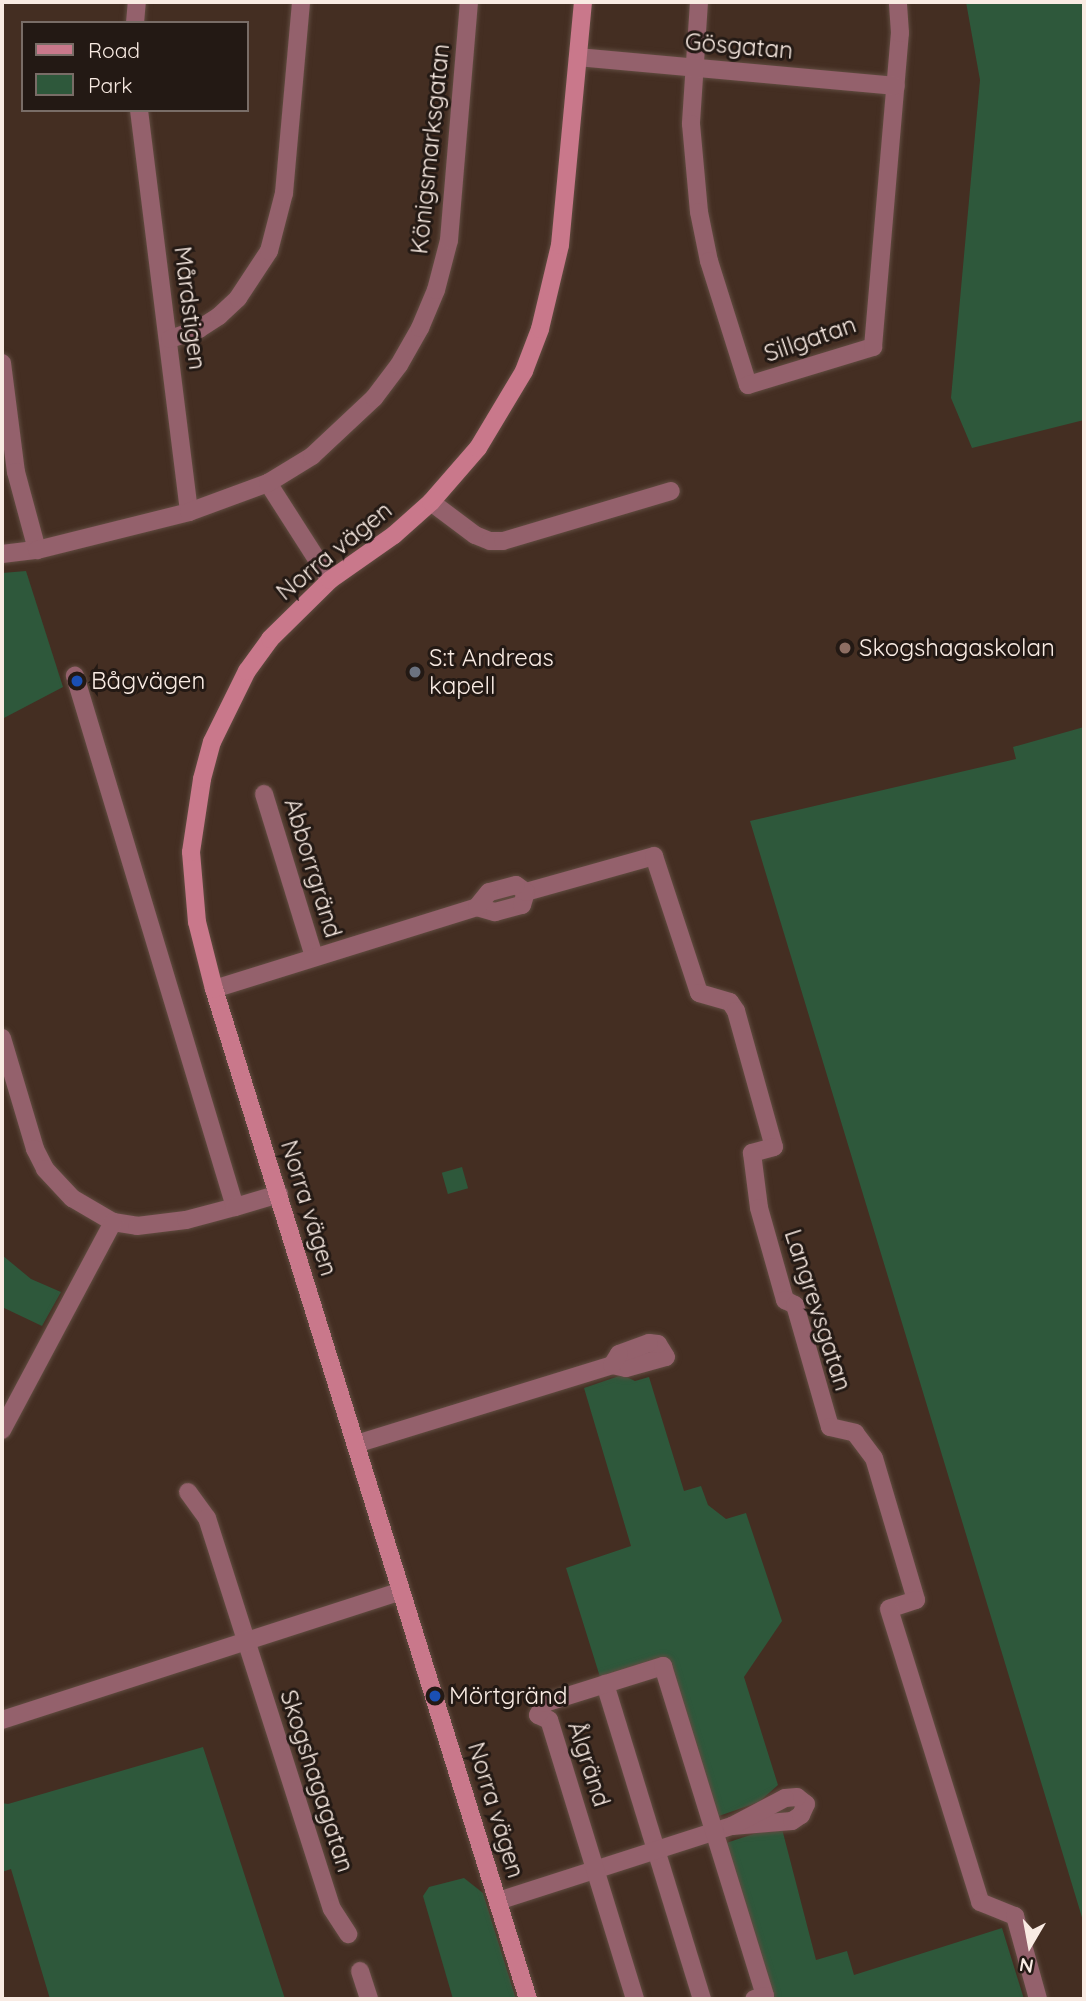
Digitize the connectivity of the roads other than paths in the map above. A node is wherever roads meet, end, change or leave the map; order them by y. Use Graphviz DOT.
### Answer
graph roads {
  1 [pos="137,2"];
  2 [pos="301,2"];
  3 [pos="470,2"];
  4 [pos="583,2"];
  5 [pos="699,2"];
  6 [pos="898,2"];
  7 [pos="135,21"];
  8 [pos="578,57"];
  9 [pos="693,66"];
  10 [pos="896,86"];
  11 [pos="139,112"];
  12 [pos="170,339"];
  13 [pos="2,363"];
  14 [pos="268,483"];
  15 [pos="671,491"];
  16 [pos="431,502"];
  17 [pos="189,512"];
  18 [pos="37,550"];
  19 [pos="2,554"];
  20 [pos="330,580"];
  21 [pos="75,676"];
  22 [pos="264,794"];
  23 [pos="526,892"];
  24 [pos="314,957"];
  25 [pos="214,989"];
  26 [pos="2,1038"];
  27 [pos="279,1194"];
  28 [pos="235,1207"];
  29 [pos="113,1222"];
  30 [pos="612,1365"];
  31 [pos="2,1430"];
  32 [pos="356,1444"];
  33 [pos="188,1492"];
  34 [pos="401,1591"];
  35 [pos="246,1640"];
  36 [pos="605,1684"];
  37 [pos="2,1720"];
  38 [pos="732,1826"];
  39 [pos="715,1832"];
  40 [pos="656,1850"];
  41 [pos="597,1868"];
  42 [pos="498,1901"];
  43 [pos="348,1934"];
  44 [pos="360,1971"];
  45 [pos="369,1999"];
  46 [pos="528,1999"];
  47 [pos="635,1999"];
  48 [pos="702,1999"];
  49 [pos="754,1999"];
  50 [pos="1038,1999"];
  1 -- 7 [label="street"];
  2 -- 12 [label="street"];
  3 -- 14 [label="street, Königsmarksgatan"];
  4 -- 8 [label="street, Norra vägen"];
  5 -- 9 [label="street"];
  6 -- 10 [label="street"];
  8 -- 9 [label="street, Gösgatan"];
  8 -- 16 [label="street, Norra vägen"];
  9 -- 10 [label="street, Gösgatan"];
  9 -- 10 [label="street, Sillgatan"];
  11 -- 12 [label="street, Mårdstigen"];
  12 -- 17 [label="street, Mårdstigen"];
  13 -- 18 [label="street"];
  14 -- 17 [label="street, Königsmarksgatan"];
  14 -- 20 [label="street"];
  15 -- 16 [label="street"];
  16 -- 20 [label="street, Norra vägen"];
  17 -- 18 [label="street, Königsmarksgatan"];
  18 -- 19 [label="street, Königsmarksgatan"];
  20 -- 25 [label="street, Norra vägen"];
  21 -- 28 [label="street"];
  22 -- 24 [label="street, Abborrgränd"];
  23 -- 24 [label="street, Abborrgränd"];
  23 -- 50 [label="street, Langrevsgatan"];
  24 -- 25 [label="street, Abborrgränd"];
  25 -- 27 [label="street, Norra vägen"];
  26 -- 29 [label="street"];
  27 -- 28 [label="street"];
  27 -- 32 [label="street, Norra vägen"];
  28 -- 29 [label="street"];
  29 -- 31 [label="street"];
  30 -- 32 [label="street"];
  32 -- 34 [label="street, Norra vägen"];
  33 -- 35 [label="street, Skogshagagatan"];
  34 -- 35 [label="street"];
  34 -- 42 [label="street, Norra vägen"];
  35 -- 37 [label="street"];
  35 -- 43 [label="street, Skogshagagatan"];
  36 -- 39 [label="street, Ålgränd"];
  36 -- 40 [label="street, Ålgränd"];
  36 -- 41 [label="street, Ålgränd"];
  38 -- 39 [label="street"];
  39 -- 40 [label="street"];
  39 -- 49 [label="street, Ålgränd"];
  40 -- 41 [label="street"];
  40 -- 48 [label="street, Ålgränd"];
  41 -- 42 [label="street"];
  41 -- 47 [label="street, Ålgränd"];
  42 -- 46 [label="street, Norra vägen"];
  44 -- 45 [label="street"];
}
